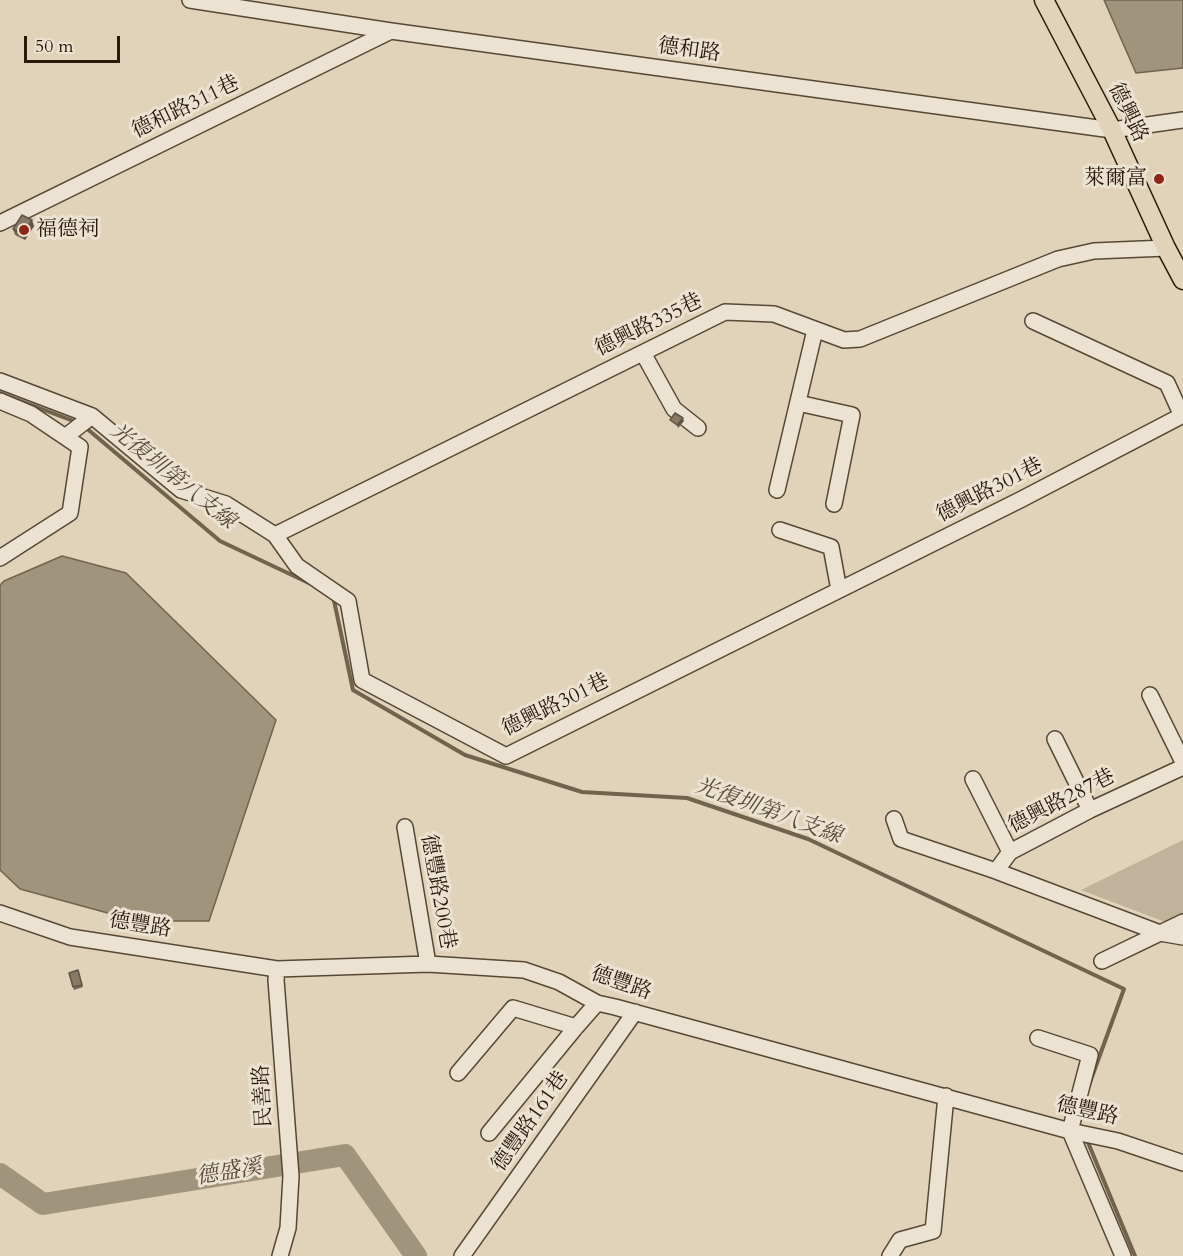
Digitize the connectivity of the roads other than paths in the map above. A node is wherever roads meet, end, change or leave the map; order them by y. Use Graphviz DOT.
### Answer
graph roads {
  1 [pos="190,0"];
  2 [pos="1044,0"];
  3 [pos="391,31"];
  4 [pos="1183,120"];
  5 [pos="1112,130"];
  6 [pos="0,223"];
  7 [pos="1166,248"];
  8 [pos="1183,280"];
  9 [pos="1033,321"];
  10 [pos="816,330"];
  11 [pos="643,353"];
  12 [pos="0,381"];
  13 [pos="0,401"];
  14 [pos="798,403"];
  15 [pos="1182,415"];
  16 [pos="92,416"];
  17 [pos="699,428"];
  18 [pos="65,437"];
  19 [pos="777,490"];
  20 [pos="834,504"];
  21 [pos="780,531"];
  22 [pos="275,535"];
  23 [pos="0,558"];
  24 [pos="839,590"];
  25 [pos="1150,694"];
  26 [pos="1055,739"];
  27 [pos="1183,762"];
  28 [pos="1183,767"];
  29 [pos="973,779"];
  30 [pos="1090,810"];
  31 [pos="894,819"];
  32 [pos="405,827"];
  33 [pos="1010,852"];
  34 [pos="996,871"];
  35 [pos="0,913"];
  36 [pos="1183,922"];
  37 [pos="1160,933"];
  38 [pos="1183,937"];
  39 [pos="1102,961"];
  40 [pos="428,964"];
  41 [pos="278,969"];
  42 [pos="597,1003"];
  43 [pos="635,1012"];
  44 [pos="576,1027"];
  45 [pos="1038,1038"];
  46 [pos="458,1074"];
  47 [pos="946,1096"];
  48 [pos="1070,1131"];
  49 [pos="489,1133"];
  50 [pos="1183,1163"];
  51 [pos="280,1256"];
  52 [pos="462,1256"];
  53 [pos="890,1256"];
  54 [pos="1123,1256"];
  1 -- 3 [label="street, 德和路"];
  2 -- 5 [label="main road, 德興路"];
  3 -- 5 [label="street, 德和路"];
  3 -- 6 [label="street, 德和路311巷"];
  4 -- 5 [label="street, 德和路"];
  5 -- 7 [label="main road, 德興路"];
  7 -- 8 [label="main road, 德興路"];
  7 -- 10 [label="street, 德興路335巷"];
  9 -- 15 [label="street"];
  10 -- 11 [label="street, 德興路335巷"];
  10 -- 14 [label="street"];
  11 -- 17 [label="street"];
  11 -- 22 [label="street, 德興路335巷"];
  12 -- 16 [label="street, 德興路301巷"];
  13 -- 18 [label="street"];
  14 -- 19 [label="street"];
  14 -- 20 [label="street"];
  15 -- 24 [label="street, 德興路301巷"];
  16 -- 18 [label="street"];
  16 -- 22 [label="street, 德興路301巷"];
  18 -- 23 [label="street"];
  21 -- 24 [label="street"];
  22 -- 24 [label="street, 德興路301巷"];
  25 -- 27 [label="street"];
  26 -- 30 [label="street"];
  28 -- 30 [label="street, 德興路287巷"];
  29 -- 33 [label="street"];
  30 -- 33 [label="street, 德興路287巷"];
  31 -- 34 [label="street"];
  32 -- 40 [label="street, 德豐路200巷"];
  33 -- 34 [label="street, 德興路287巷"];
  34 -- 37 [label="street"];
  35 -- 41 [label="street, 德豐路"];
  36 -- 37 [label="street"];
  37 -- 38 [label="street"];
  37 -- 39 [label="street"];
  40 -- 41 [label="street, 德豐路"];
  40 -- 42 [label="street, 德豐路"];
  41 -- 51 [label="street, 民善路"];
  42 -- 43 [label="street, 德豐路"];
  42 -- 44 [label="street"];
  43 -- 47 [label="street, 德豐路"];
  43 -- 52 [label="street, 德豐路161巷"];
  44 -- 46 [label="street"];
  44 -- 49 [label="street"];
  45 -- 48 [label="street"];
  47 -- 48 [label="street, 德豐路"];
  47 -- 53 [label="street"];
  48 -- 50 [label="street, 德豐路"];
  48 -- 54 [label="street"];
}
